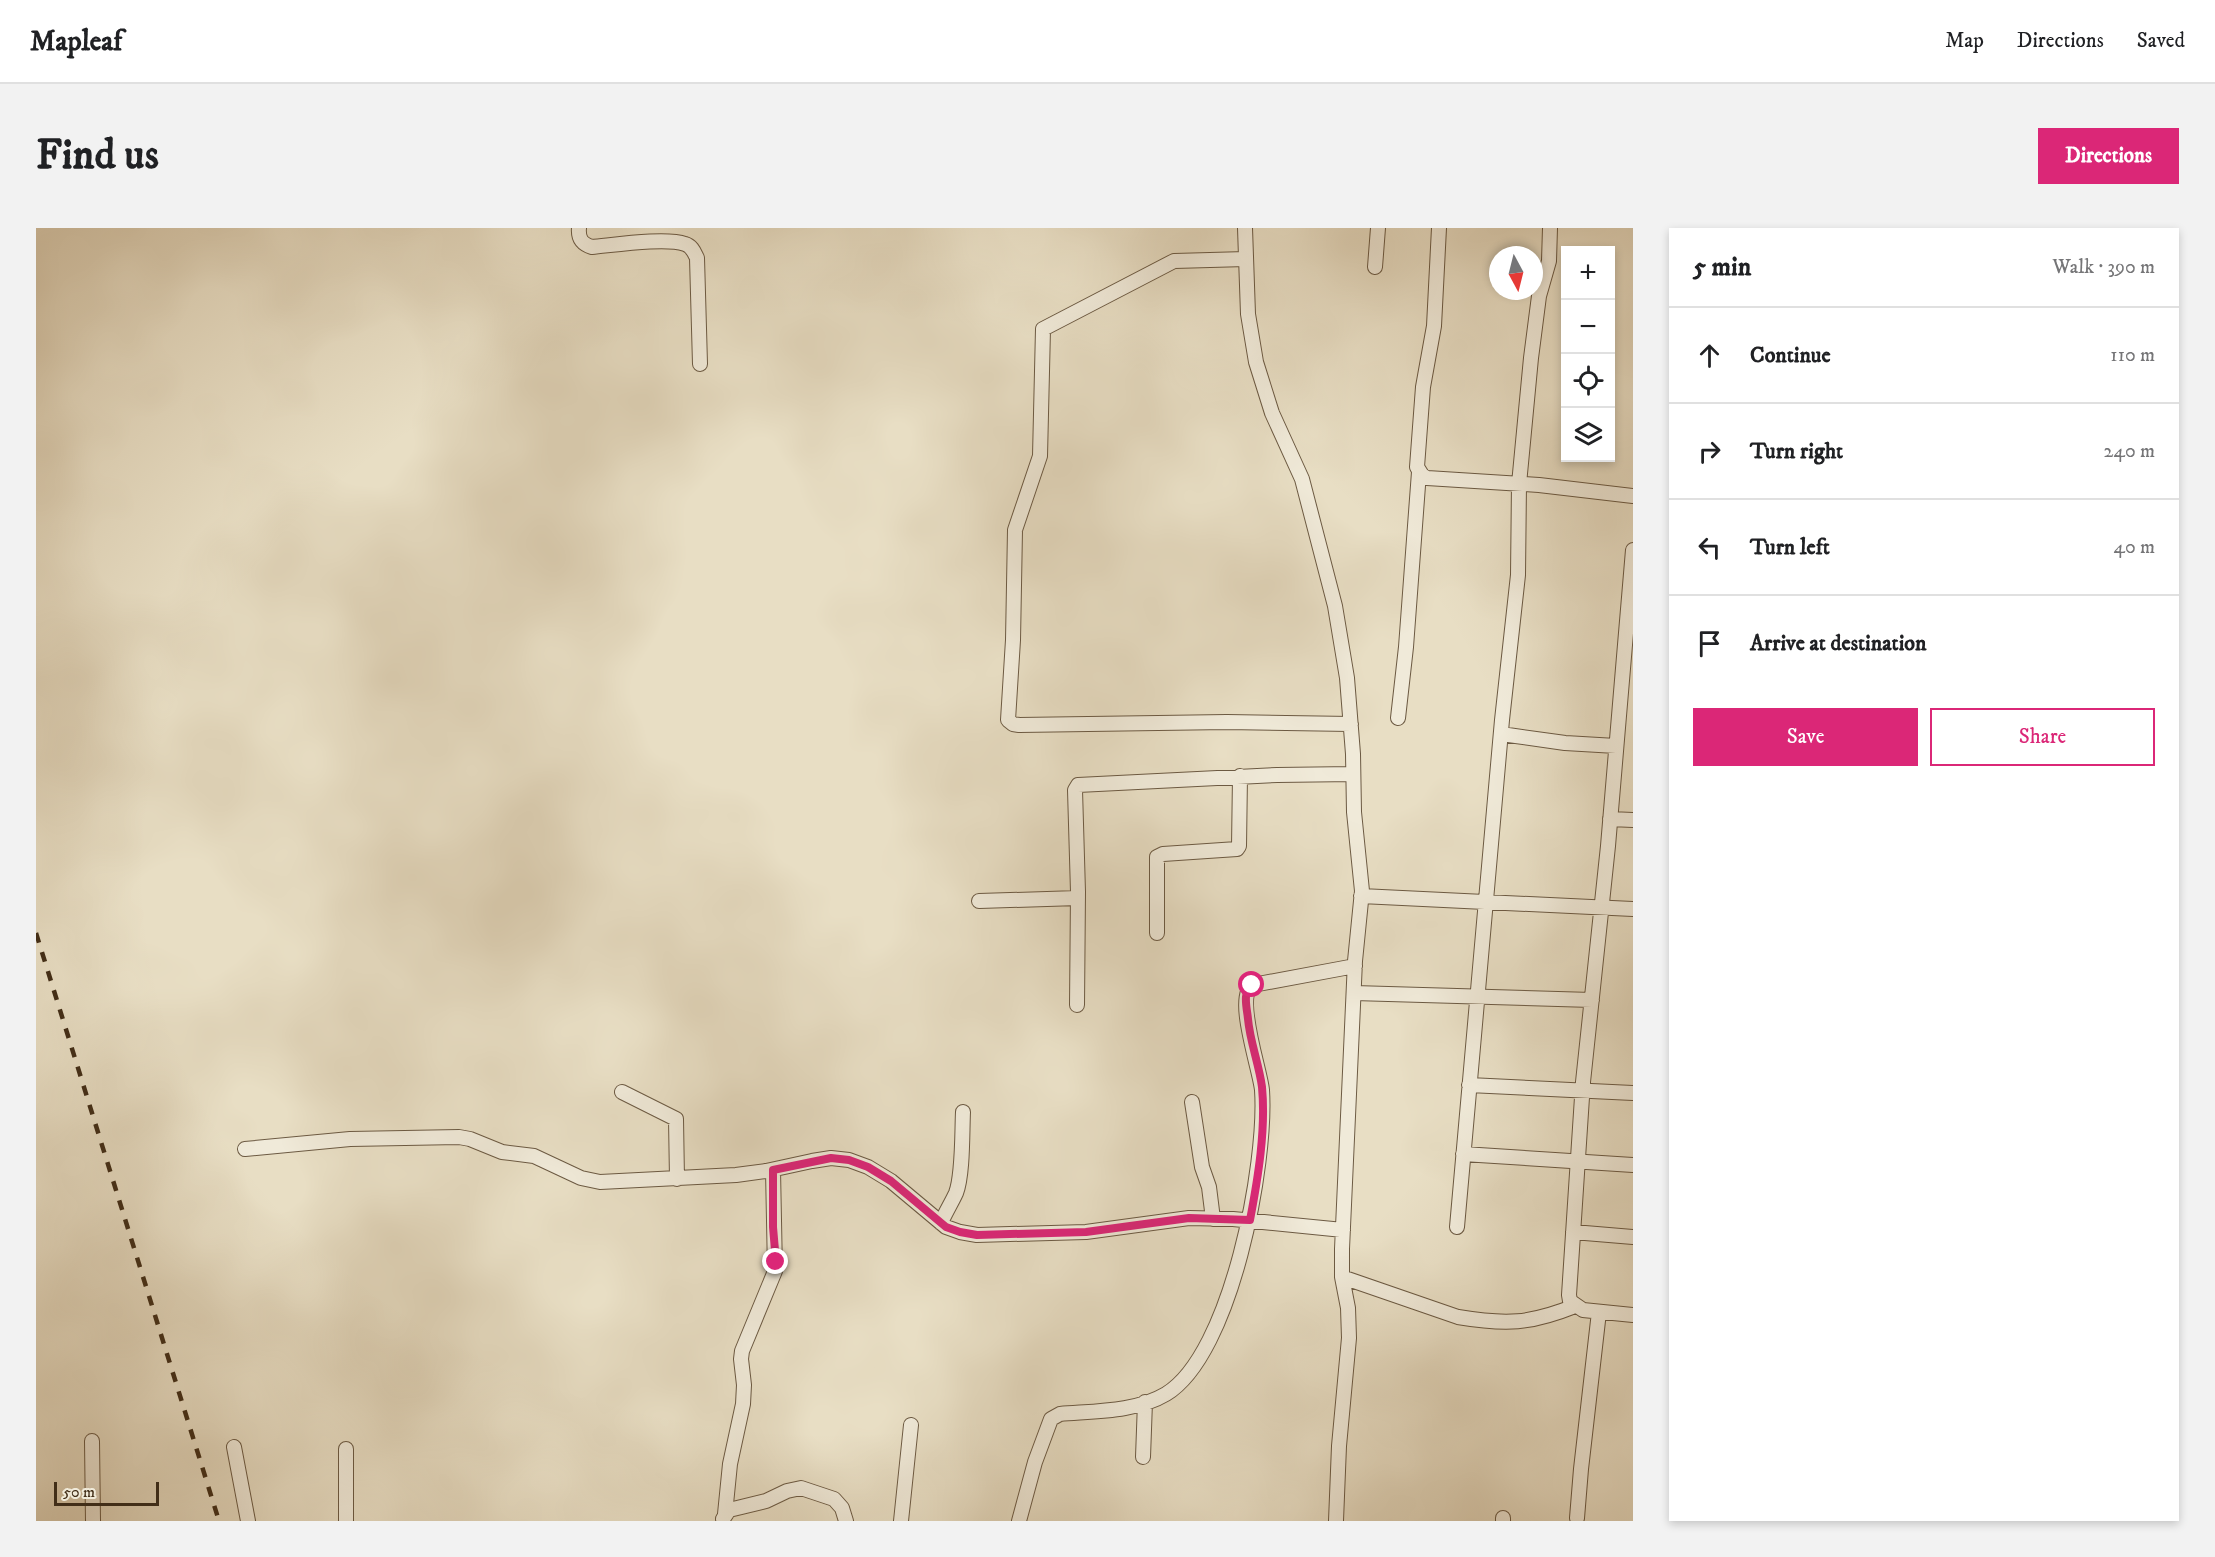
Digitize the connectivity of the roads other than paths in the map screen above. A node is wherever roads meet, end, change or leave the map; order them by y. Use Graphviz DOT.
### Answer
graph roads {
  1 [pos="579,228"];
  2 [pos="1245,228"];
  3 [pos="1378,228"];
  4 [pos="1438,228"];
  5 [pos="1550,228"];
  6 [pos="1246,259"];
  7 [pos="1375,267"];
  8 [pos="700,364"];
  9 [pos="1419,472"];
  10 [pos="1519,484"];
  11 [pos="1633,496"];
  12 [pos="1633,556"];
  13 [pos="1398,718"];
  14 [pos="1351,724"];
  15 [pos="1501,734"];
  16 [pos="1616,746"];
  17 [pos="1353,774"];
  18 [pos="1240,776"];
  19 [pos="1610,819"];
  20 [pos="1633,820"];
  21 [pos="1362,896"];
  22 [pos="1078,898"];
  23 [pos="979,901"];
  24 [pos="1486,903"];
  25 [pos="1601,907"];
  26 [pos="1633,909"];
  27 [pos="1157,933"];
  28 [pos="1355,966"];
  29 [pos="1354,993"];
  30 [pos="1478,996"];
  31 [pos="1592,1000"];
  32 [pos="1077,1005"];
  33 [pos="1469,1085"];
  34 [pos="1583,1090"];
  35 [pos="622,1092"];
  36 [pos="1633,1093"];
  37 [pos="1192,1102"];
  38 [pos="963,1112"];
  39 [pos="245,1149"];
  40 [pos="1463,1154"];
  41 [pos="1578,1162"];
  42 [pos="1633,1165"];
  43 [pos="773,1170"];
  44 [pos="677,1179"];
  45 [pos="1213,1219"];
  46 [pos="1250,1220"];
  47 [pos="941,1223"];
  48 [pos="1457,1227"];
  49 [pos="1343,1230"];
  50 [pos="1574,1232"];
  51 [pos="1633,1237"];
  52 [pos="1342,1277"];
  53 [pos="1575,1306"];
  54 [pos="1599,1312"];
  55 [pos="1633,1315"];
  56 [pos="1145,1402"];
  57 [pos="911,1425"];
  58 [pos="92,1441"];
  59 [pos="234,1447"];
  60 [pos="346,1449"];
  61 [pos="1143,1457"];
  62 [pos="724,1517"];
  63 [pos="1577,1518"];
  64 [pos="93,1521"];
  65 [pos="249,1521"];
  66 [pos="346,1521"];
  67 [pos="846,1521"];
  68 [pos="900,1521"];
  69 [pos="1019,1521"];
  70 [pos="1336,1521"];
  1 -- 8 [label="street"];
  2 -- 6 [label="street"];
  3 -- 7 [label="street"];
  4 -- 9 [label="street"];
  5 -- 10 [label="street"];
  6 -- 14 [label="street"];
  6 -- 14 [label="street"];
  9 -- 10 [label="street"];
  9 -- 13 [label="street"];
  10 -- 11 [label="street"];
  10 -- 15 [label="street"];
  12 -- 16 [label="street"];
  14 -- 17 [label="street"];
  15 -- 16 [label="street"];
  15 -- 24 [label="street"];
  16 -- 19 [label="street"];
  17 -- 18 [label="street"];
  17 -- 21 [label="street"];
  18 -- 22 [label="street"];
  18 -- 27 [label="street"];
  19 -- 20 [label="street"];
  19 -- 25 [label="street"];
  21 -- 24 [label="street"];
  21 -- 28 [label="street"];
  22 -- 23 [label="street"];
  22 -- 32 [label="street"];
  24 -- 25 [label="street"];
  24 -- 30 [label="street"];
  25 -- 26 [label="street"];
  25 -- 31 [label="street"];
  28 -- 29 [label="street"];
  28 -- 46 [label="street"];
  29 -- 30 [label="street"];
  29 -- 49 [label="street"];
  30 -- 31 [label="street"];
  30 -- 33 [label="street"];
  31 -- 34 [label="street"];
  33 -- 34 [label="street"];
  33 -- 40 [label="street"];
  34 -- 36 [label="street"];
  34 -- 41 [label="street"];
  35 -- 44 [label="street"];
  37 -- 45 [label="street"];
  38 -- 47 [label="street"];
  39 -- 44 [label="street"];
  40 -- 41 [label="street"];
  40 -- 48 [label="street"];
  41 -- 42 [label="street"];
  41 -- 50 [label="street"];
  43 -- 44 [label="street"];
  43 -- 47 [label="street"];
  43 -- 62 [label="street"];
  45 -- 46 [label="street"];
  45 -- 47 [label="street"];
  46 -- 49 [label="street"];
  46 -- 56 [label="street"];
  49 -- 52 [label="street"];
  50 -- 51 [label="street"];
  50 -- 53 [label="street"];
  52 -- 53 [label="street"];
  52 -- 70 [label="street"];
  53 -- 54 [label="street"];
  54 -- 55 [label="street"];
  54 -- 63 [label="street"];
  56 -- 61 [label="street"];
  56 -- 69 [label="street"];
  57 -- 68 [label="street"];
  58 -- 64 [label="street"];
  59 -- 65 [label="street"];
  60 -- 66 [label="street"];
  62 -- 67 [label="street"];
}
